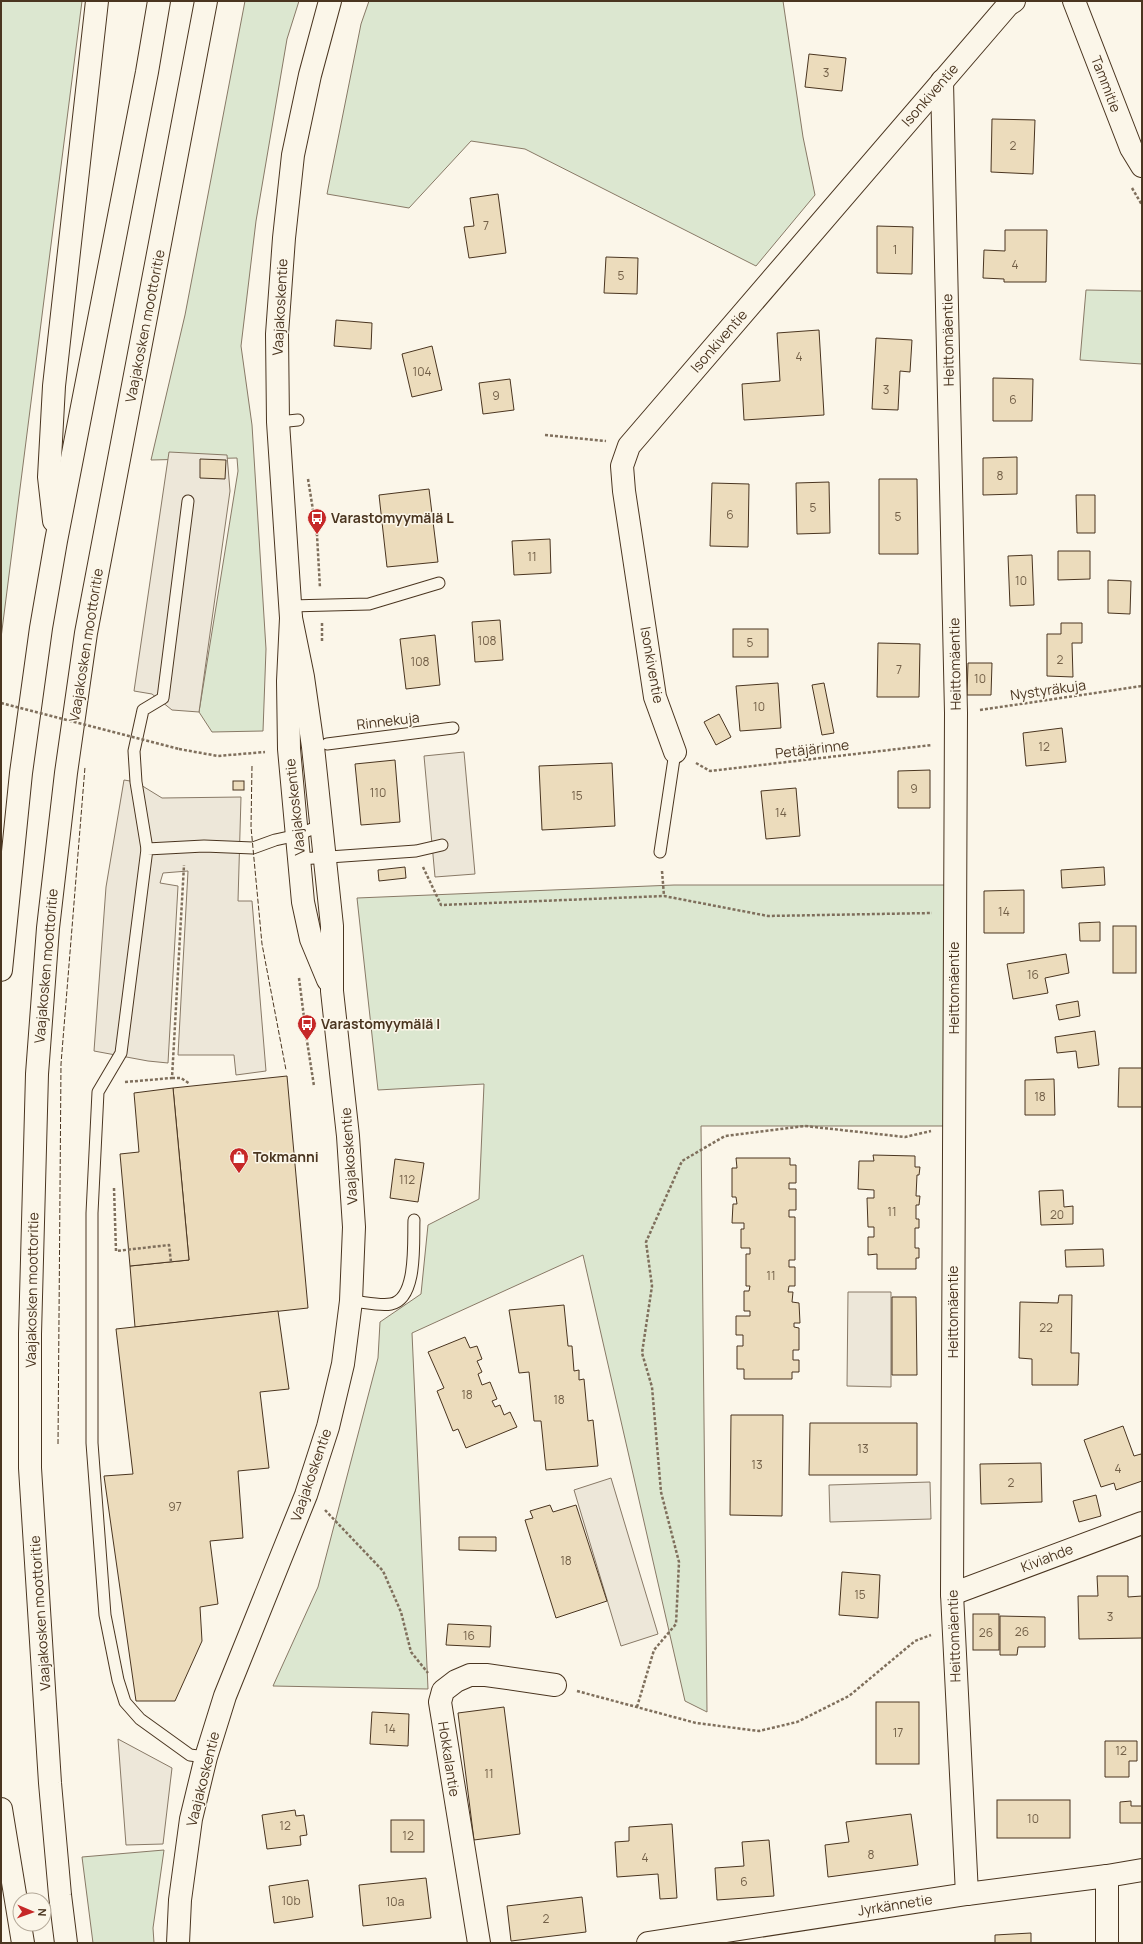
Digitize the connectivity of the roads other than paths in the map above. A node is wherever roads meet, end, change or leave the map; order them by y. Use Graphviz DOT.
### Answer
graph roads {
  1 [pos="97,1"];
  2 [pos="159,1"];
  3 [pos="206,1"];
  4 [pos="330,1"];
  5 [pos="1014,1"];
  6 [pos="1074,1"];
  7 [pos="942,81"];
  8 [pos="1142,166"];
  9 [pos="188,501"];
  10 [pos="56,541"];
  11 [pos="438,583"];
  12 [pos="290,612"];
  13 [pos="453,728"];
  14 [pos="327,744"];
  15 [pos="675,752"];
  16 [pos="321,825"];
  17 [pos="298,835"];
  18 [pos="442,845"];
  19 [pos="147,849"];
  20 [pos="660,852"];
  21 [pos="324,857"];
  22 [pos="300,859"];
  23 [pos="1,970"];
  24 [pos="332,991"];
  25 [pos="414,1220"];
  26 [pos="351,1301"];
  27 [pos="1142,1523"];
  28 [pos="952,1594"];
  29 [pos="556,1685"];
  30 [pos="206,1757"];
  31 [pos="1,1809"];
  32 [pos="1142,1870"];
  33 [pos="1107,1876"];
  34 [pos="967,1894"];
  35 [pos="23,1943"];
  36 [pos="66,1943"];
  37 [pos="178,1943"];
  38 [pos="479,1943"];
  39 [pos="648,1943"];
  40 [pos="1107,1943"];
  1 -- 10 [label="main road"];
  2 -- 10 [label="main road"];
  3 -- 36 [label="main road, Vaajakosken moottoritie"];
  4 -- 12 [label="main road, Vaajakoskentie"];
  5 -- 7 [label="main road, Isonkiventie"];
  6 -- 8 [label="main road, Tammitie"];
  7 -- 15 [label="main road, Isonkiventie"];
  7 -- 28 [label="main road, Heittomäentie"];
  9 -- 19 [label="lane"];
  10 -- 23 [label="main road"];
  11 -- 12 [label="lane"];
  12 -- 16 [label="main road, Vaajakoskentie"];
  12 -- 17 [label="main road, Vaajakoskentie"];
  13 -- 14 [label="lane, Rinnekuja"];
  15 -- 20 [label="lane"];
  16 -- 17 [label="lane"];
  16 -- 21 [label="main road, Vaajakoskentie"];
  17 -- 19 [label="lane"];
  17 -- 22 [label="main road, Vaajakoskentie"];
  18 -- 21 [label="lane"];
  19 -- 30 [label="lane"];
  21 -- 22 [label="lane"];
  21 -- 24 [label="main road, Vaajakoskentie"];
  22 -- 24 [label="main road, Vaajakoskentie"];
  24 -- 26 [label="main road, Vaajakoskentie"];
  25 -- 26 [label="lane"];
  26 -- 30 [label="main road, Vaajakoskentie"];
  27 -- 28 [label="main road, Kiviahde"];
  28 -- 34 [label="main road, Heittomäentie"];
  29 -- 38 [label="main road, Hokkalantie"];
  30 -- 37 [label="main road, Vaajakoskentie"];
  31 -- 35 [label="main road"];
  32 -- 33 [label="main road, Jyrkännetie"];
  33 -- 34 [label="main road, Jyrkännetie"];
  33 -- 40 [label="main road"];
  34 -- 39 [label="main road, Jyrkännetie"];
}
